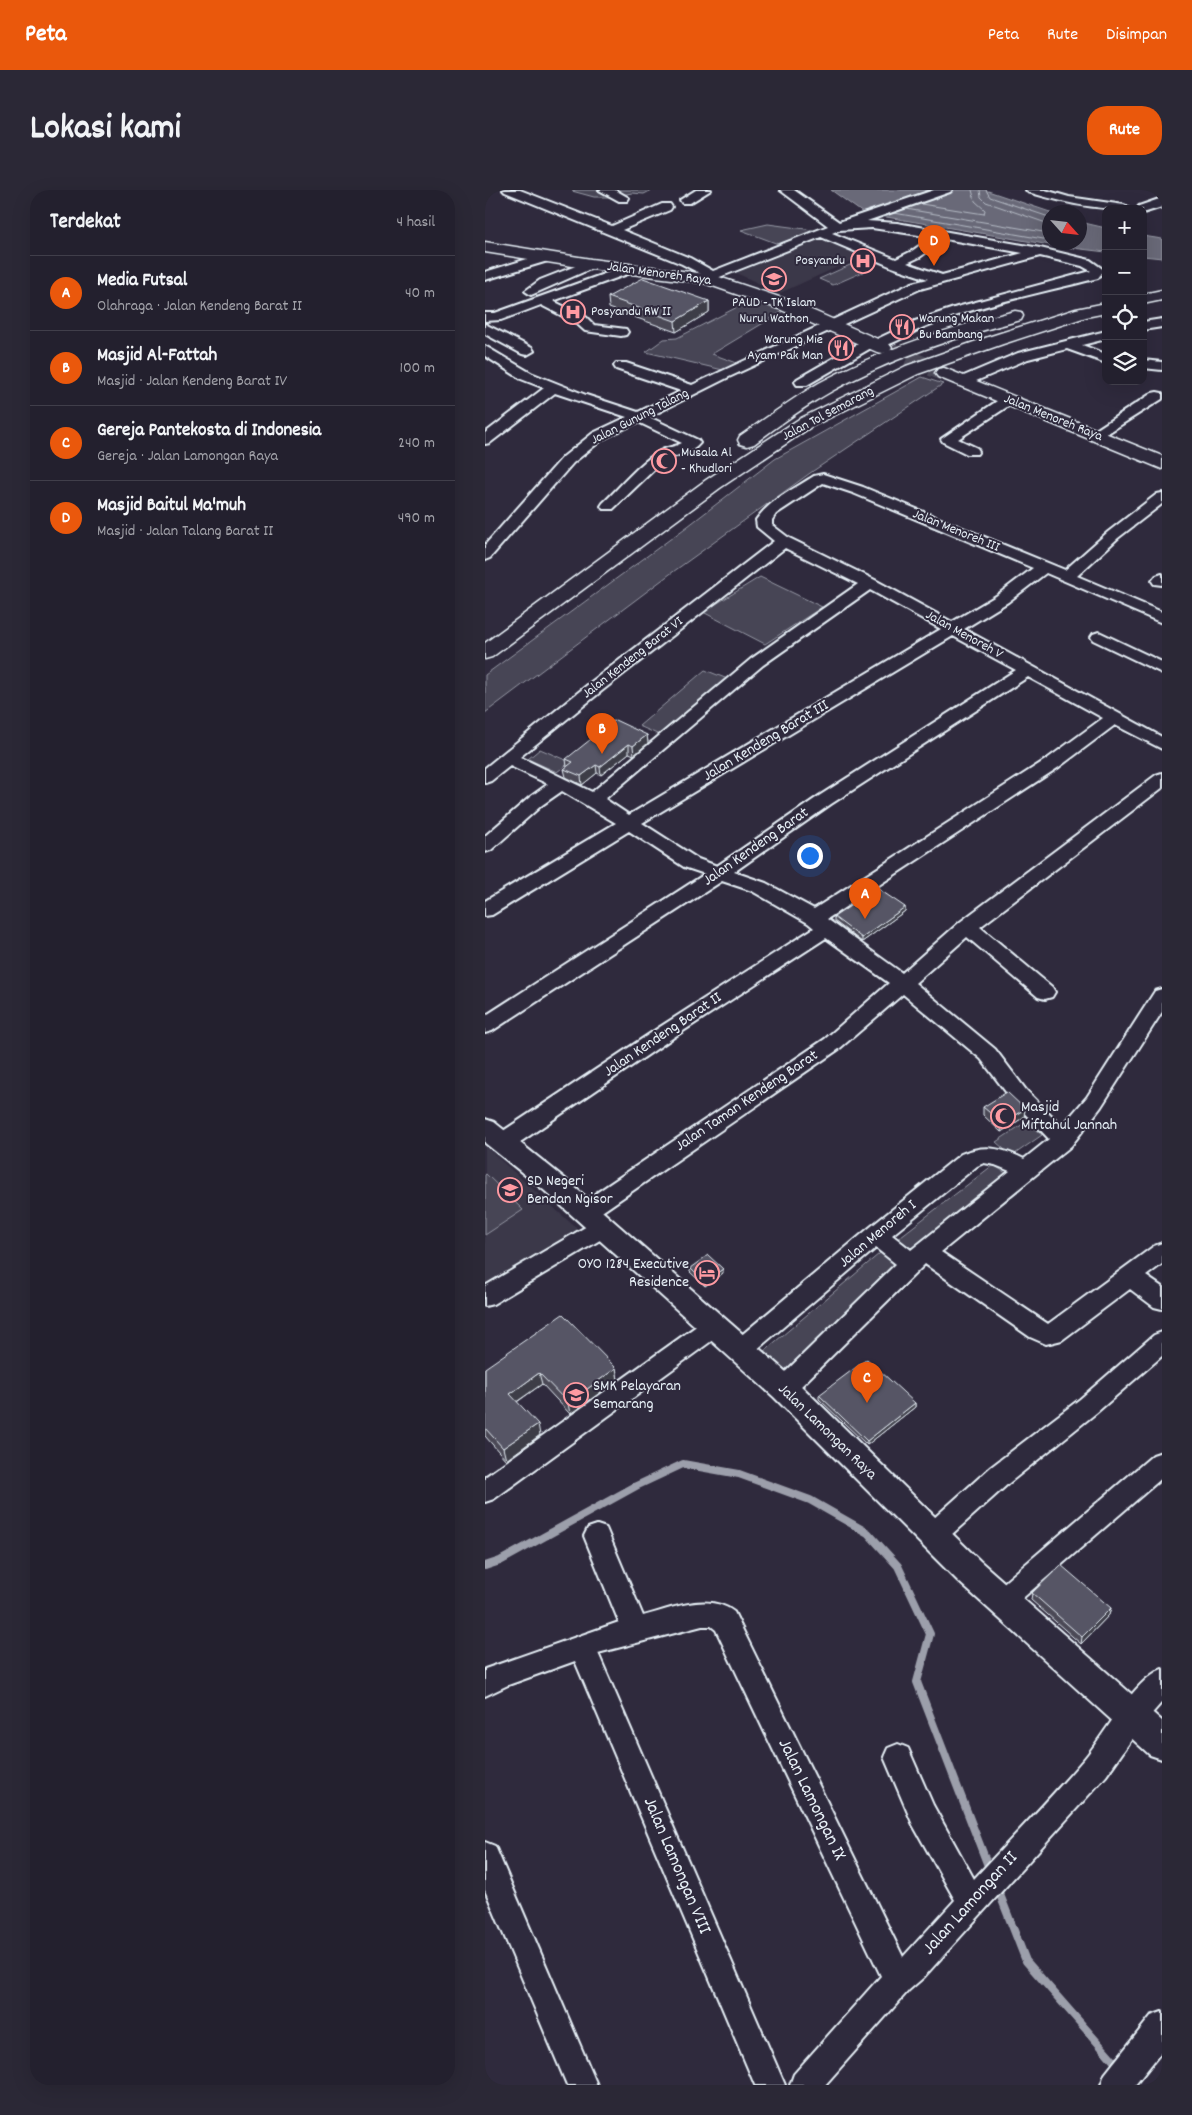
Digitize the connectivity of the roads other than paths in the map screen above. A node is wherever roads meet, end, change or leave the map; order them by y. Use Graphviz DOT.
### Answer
graph roads {
  1 [pos="509,190"];
  2 [pos="605,190"];
  3 [pos="705,190"];
  4 [pos="786,190"];
  5 [pos="946,190"];
  6 [pos="1032,190"];
  7 [pos="1082,190"];
  8 [pos="623,198"];
  9 [pos="686,200"];
  10 [pos="1068,200"];
  11 [pos="1162,202"];
  12 [pos="1102,205"];
  13 [pos="666,207"];
  14 [pos="1147,208"];
  15 [pos="837,227"];
  16 [pos="612,230"];
  17 [pos="821,233"];
  18 [pos="943,235"];
  19 [pos="485,247"];
  20 [pos="1039,252"];
  21 [pos="547,257"];
  22 [pos="591,264"];
  23 [pos="896,264"];
  24 [pos="629,269"];
  25 [pos="485,276"];
  26 [pos="710,277"];
  27 [pos="939,278"];
  28 [pos="1162,280"];
  29 [pos="1147,283"];
  30 [pos="531,291"];
  31 [pos="1102,293"];
  32 [pos="1162,295"];
  33 [pos="1147,298"];
  34 [pos="543,301"];
  35 [pos="1102,309"];
  36 [pos="485,317"];
  37 [pos="1162,323"];
  38 [pos="1147,325"];
  39 [pos="830,326"];
  40 [pos="485,328"];
  41 [pos="621,332"];
  42 [pos="1102,336"];
  43 [pos="1067,344"];
  44 [pos="876,345"];
  45 [pos="485,350"];
  46 [pos="527,351"];
  47 [pos="1102,357"];
  48 [pos="1147,364"];
  49 [pos="621,366"];
  50 [pos="1162,366"];
  51 [pos="945,373"];
  52 [pos="964,381"];
  53 [pos="802,382"];
  54 [pos="554,387"];
  55 [pos="691,390"];
  56 [pos="1157,396"];
  57 [pos="1009,400"];
  58 [pos="638,418"];
  59 [pos="1095,435"];
  60 [pos="485,440"];
  61 [pos="972,451"];
  62 [pos="1162,463"];
  63 [pos="1162,496"];
  64 [pos="608,506"];
  65 [pos="765,528"];
  66 [pos="784,541"];
  67 [pos="485,555"];
  68 [pos="1044,567"];
  69 [pos="1067,577"];
  70 [pos="869,583"];
  71 [pos="1162,618"];
  72 [pos="953,629"];
  73 [pos="485,632"];
  74 [pos="1099,638"];
  75 [pos="485,653"];
  76 [pos="1162,668"];
  77 [pos="1029,670"];
  78 [pos="1113,718"];
  79 [pos="1162,744"];
  80 [pos="509,759"];
  81 [pos="485,777"];
  82 [pos="1162,779"];
  83 [pos="561,783"];
  84 [pos="593,800"];
  85 [pos="630,822"];
  86 [pos="485,846"];
  87 [pos="717,874"];
  88 [pos="485,910"];
  89 [pos="821,924"];
  90 [pos="967,927"];
  91 [pos="903,983"];
  92 [pos="1045,992"];
  93 [pos="1162,996"];
  94 [pos="485,1026"];
  95 [pos="493,1136"];
  96 [pos="1063,1140"];
  97 [pos="1027,1170"];
  98 [pos="593,1220"];
  99 [pos="876,1234"];
  100 [pos="1162,1252"];
  101 [pos="918,1258"];
  102 [pos="1131,1276"];
  103 [pos="485,1297"];
  104 [pos="1162,1300"];
  105 [pos="713,1327"];
  106 [pos="1162,1342"];
  107 [pos="740,1350"];
  108 [pos="784,1388"];
  109 [pos="1162,1462"];
  110 [pos="485,1491"];
  111 [pos="597,1536"];
  112 [pos="932,1536"];
  113 [pos="1001,1601"];
  114 [pos="635,1629"];
  115 [pos="582,1647"];
  116 [pos="1162,1682"];
  117 [pos="485,1683"];
  118 [pos="1131,1717"];
  119 [pos="1162,1743"];
  120 [pos="898,1757"];
  121 [pos="485,1856"];
  122 [pos="972,1903"];
  123 [pos="898,1979"];
  124 [pos="1162,2027"];
  125 [pos="582,2085"];
  126 [pos="770,2085"];
  127 [pos="805,2085"];
  128 [pos="1116,2085"];
  1 -- 16 [label="street"];
  2 -- 8 [label="street"];
  3 -- 9 [label="street"];
  4 -- 15 [label="street"];
  5 -- 15 [label="street"];
  6 -- 10 [label="street"];
  7 -- 10 [label="street"];
  10 -- 12 [label="street"];
  11 -- 14 [label="street"];
  13 -- 16 [label="street"];
  15 -- 17 [label="street"];
  15 -- 18 [label="street"];
  16 -- 26 [label="street"];
  17 -- 23 [label="street"];
  17 -- 26 [label="street"];
  18 -- 20 [label="street"];
  18 -- 23 [label="street"];
  19 -- 21 [label="main road, Jalan Menoreh Raya"];
  20 -- 27 [label="street, Jalan Gunung Talang"];
  20 -- 44 [label="street"];
  21 -- 22 [label="main road, Jalan Menoreh Raya"];
  21 -- 25 [label="street"];
  22 -- 24 [label="main road, Jalan Menoreh Raya"];
  22 -- 30 [label="street"];
  23 -- 27 [label="street"];
  24 -- 26 [label="main road, Jalan Menoreh Raya"];
  24 -- 34 [label="street"];
  26 -- 39 [label="main road, Jalan Menoreh Raya"];
  27 -- 39 [label="street, Jalan Gunung Talang"];
  28 -- 29 [label="main road"];
  31 -- 73 [label="main road, Jalan Tol Semarang"];
  32 -- 33 [label="main road"];
  34 -- 36 [label="street"];
  34 -- 41 [label="street"];
  35 -- 75 [label="main road, Jalan Tol Semarang"];
  37 -- 38 [label="street"];
  39 -- 44 [label="main road, Jalan Menoreh Raya"];
  39 -- 55 [label="street, Jalan Gunung Talang"];
  40 -- 46 [label="street"];
  42 -- 43 [label="street"];
  43 -- 47 [label="street"];
  43 -- 52 [label="street"];
  44 -- 53 [label="street"];
  45 -- 54 [label="street"];
  48 -- 50 [label="street"];
  49 -- 55 [label="street"];
  51 -- 52 [label="main road, Jalan Menoreh Raya"];
  52 -- 57 [label="main road, Jalan Menoreh Raya"];
  54 -- 58 [label="street"];
  54 -- 60 [label="street"];
  55 -- 58 [label="street, Jalan Gunung Talang"];
  56 -- 59 [label="street"];
  57 -- 59 [label="main road, Jalan Menoreh Raya"];
  57 -- 61 [label="street"];
  58 -- 64 [label="street"];
  58 -- 67 [label="street, Jalan Gunung Talang"];
  59 -- 62 [label="main road, Jalan Menoreh Raya"];
  63 -- 69 [label="street"];
  65 -- 66 [label="street, Jalan Menoreh V"];
  65 -- 68 [label="street, Jalan Menoreh III"];
  66 -- 70 [label="street, Jalan Menoreh V"];
  66 -- 80 [label="street, Jalan Kendeng Barat VI"];
  68 -- 69 [label="street, Jalan Menoreh III"];
  68 -- 72 [label="street, Jalan Kendeng Barat III"];
  69 -- 71 [label="street, Jalan Menoreh III"];
  70 -- 72 [label="street, Jalan Menoreh V"];
  70 -- 84 [label="street"];
  72 -- 77 [label="street, Jalan Menoreh V"];
  72 -- 85 [label="street, Jalan Kendeng Barat III"];
  74 -- 76 [label="street"];
  77 -- 78 [label="street, Jalan Menoreh V"];
  77 -- 87 [label="street, Jalan Kendeng Barat"];
  78 -- 79 [label="street, Jalan Menoreh V"];
  78 -- 89 [label="street, Jalan Kendeng Barat II"];
  80 -- 81 [label="street, Jalan Kendeng Barat VI"];
  80 -- 83 [label="street"];
  82 -- 90 [label="street, Jalan Taman Kendeng Barat"];
  83 -- 84 [label="street"];
  83 -- 86 [label="street"];
  84 -- 85 [label="street"];
  85 -- 87 [label="street"];
  85 -- 88 [label="street, Jalan Kendeng Barat III"];
  87 -- 89 [label="street"];
  87 -- 94 [label="street, Jalan Kendeng Barat"];
  89 -- 91 [label="street"];
  89 -- 95 [label="street, Jalan Kendeng Barat II"];
  90 -- 91 [label="street, Jalan Taman Kendeng Barat"];
  90 -- 92 [label="street"];
  91 -- 96 [label="street"];
  91 -- 98 [label="street, Jalan Taman Kendeng Barat"];
  93 -- 96 [label="street"];
  95 -- 98 [label="street, Jalan Lamongan Raya"];
  96 -- 97 [label="street"];
  97 -- 99 [label="street, Jalan Menoreh I"];
  97 -- 101 [label="street"];
  98 -- 103 [label="street, Jalan Taman Kendeng Barat"];
  98 -- 105 [label="street, Jalan Lamongan Raya"];
  99 -- 101 [label="street"];
  99 -- 107 [label="street, Jalan Menoreh I"];
  100 -- 102 [label="street"];
  101 -- 102 [label="street"];
  101 -- 108 [label="street"];
  102 -- 104 [label="street"];
  105 -- 107 [label="street, Jalan Lamongan Raya"];
  105 -- 110 [label="street"];
  106 -- 112 [label="street"];
  107 -- 108 [label="street, Jalan Lamongan Raya"];
  108 -- 112 [label="street, Jalan Lamongan Raya"];
  109 -- 113 [label="street"];
  111 -- 114 [label="street"];
  112 -- 113 [label="street, Jalan Lamongan Raya"];
  113 -- 118 [label="street, Jalan Lamongan Raya"];
  114 -- 115 [label="street"];
  114 -- 123 [label="street, Jalan Lamongan IX"];
  115 -- 117 [label="street"];
  115 -- 126 [label="street, Jalan Lamongan VIII"];
  116 -- 118 [label="street, Jalan Lamongan II"];
  118 -- 119 [label="street, Jalan Lamongan Raya"];
  118 -- 122 [label="street, Jalan Lamongan II"];
  120 -- 122 [label="street"];
  121 -- 125 [label="street"];
  122 -- 123 [label="street, Jalan Lamongan II"];
  123 -- 127 [label="street, Jalan Lamongan II"];
  124 -- 128 [label="street"];
}
